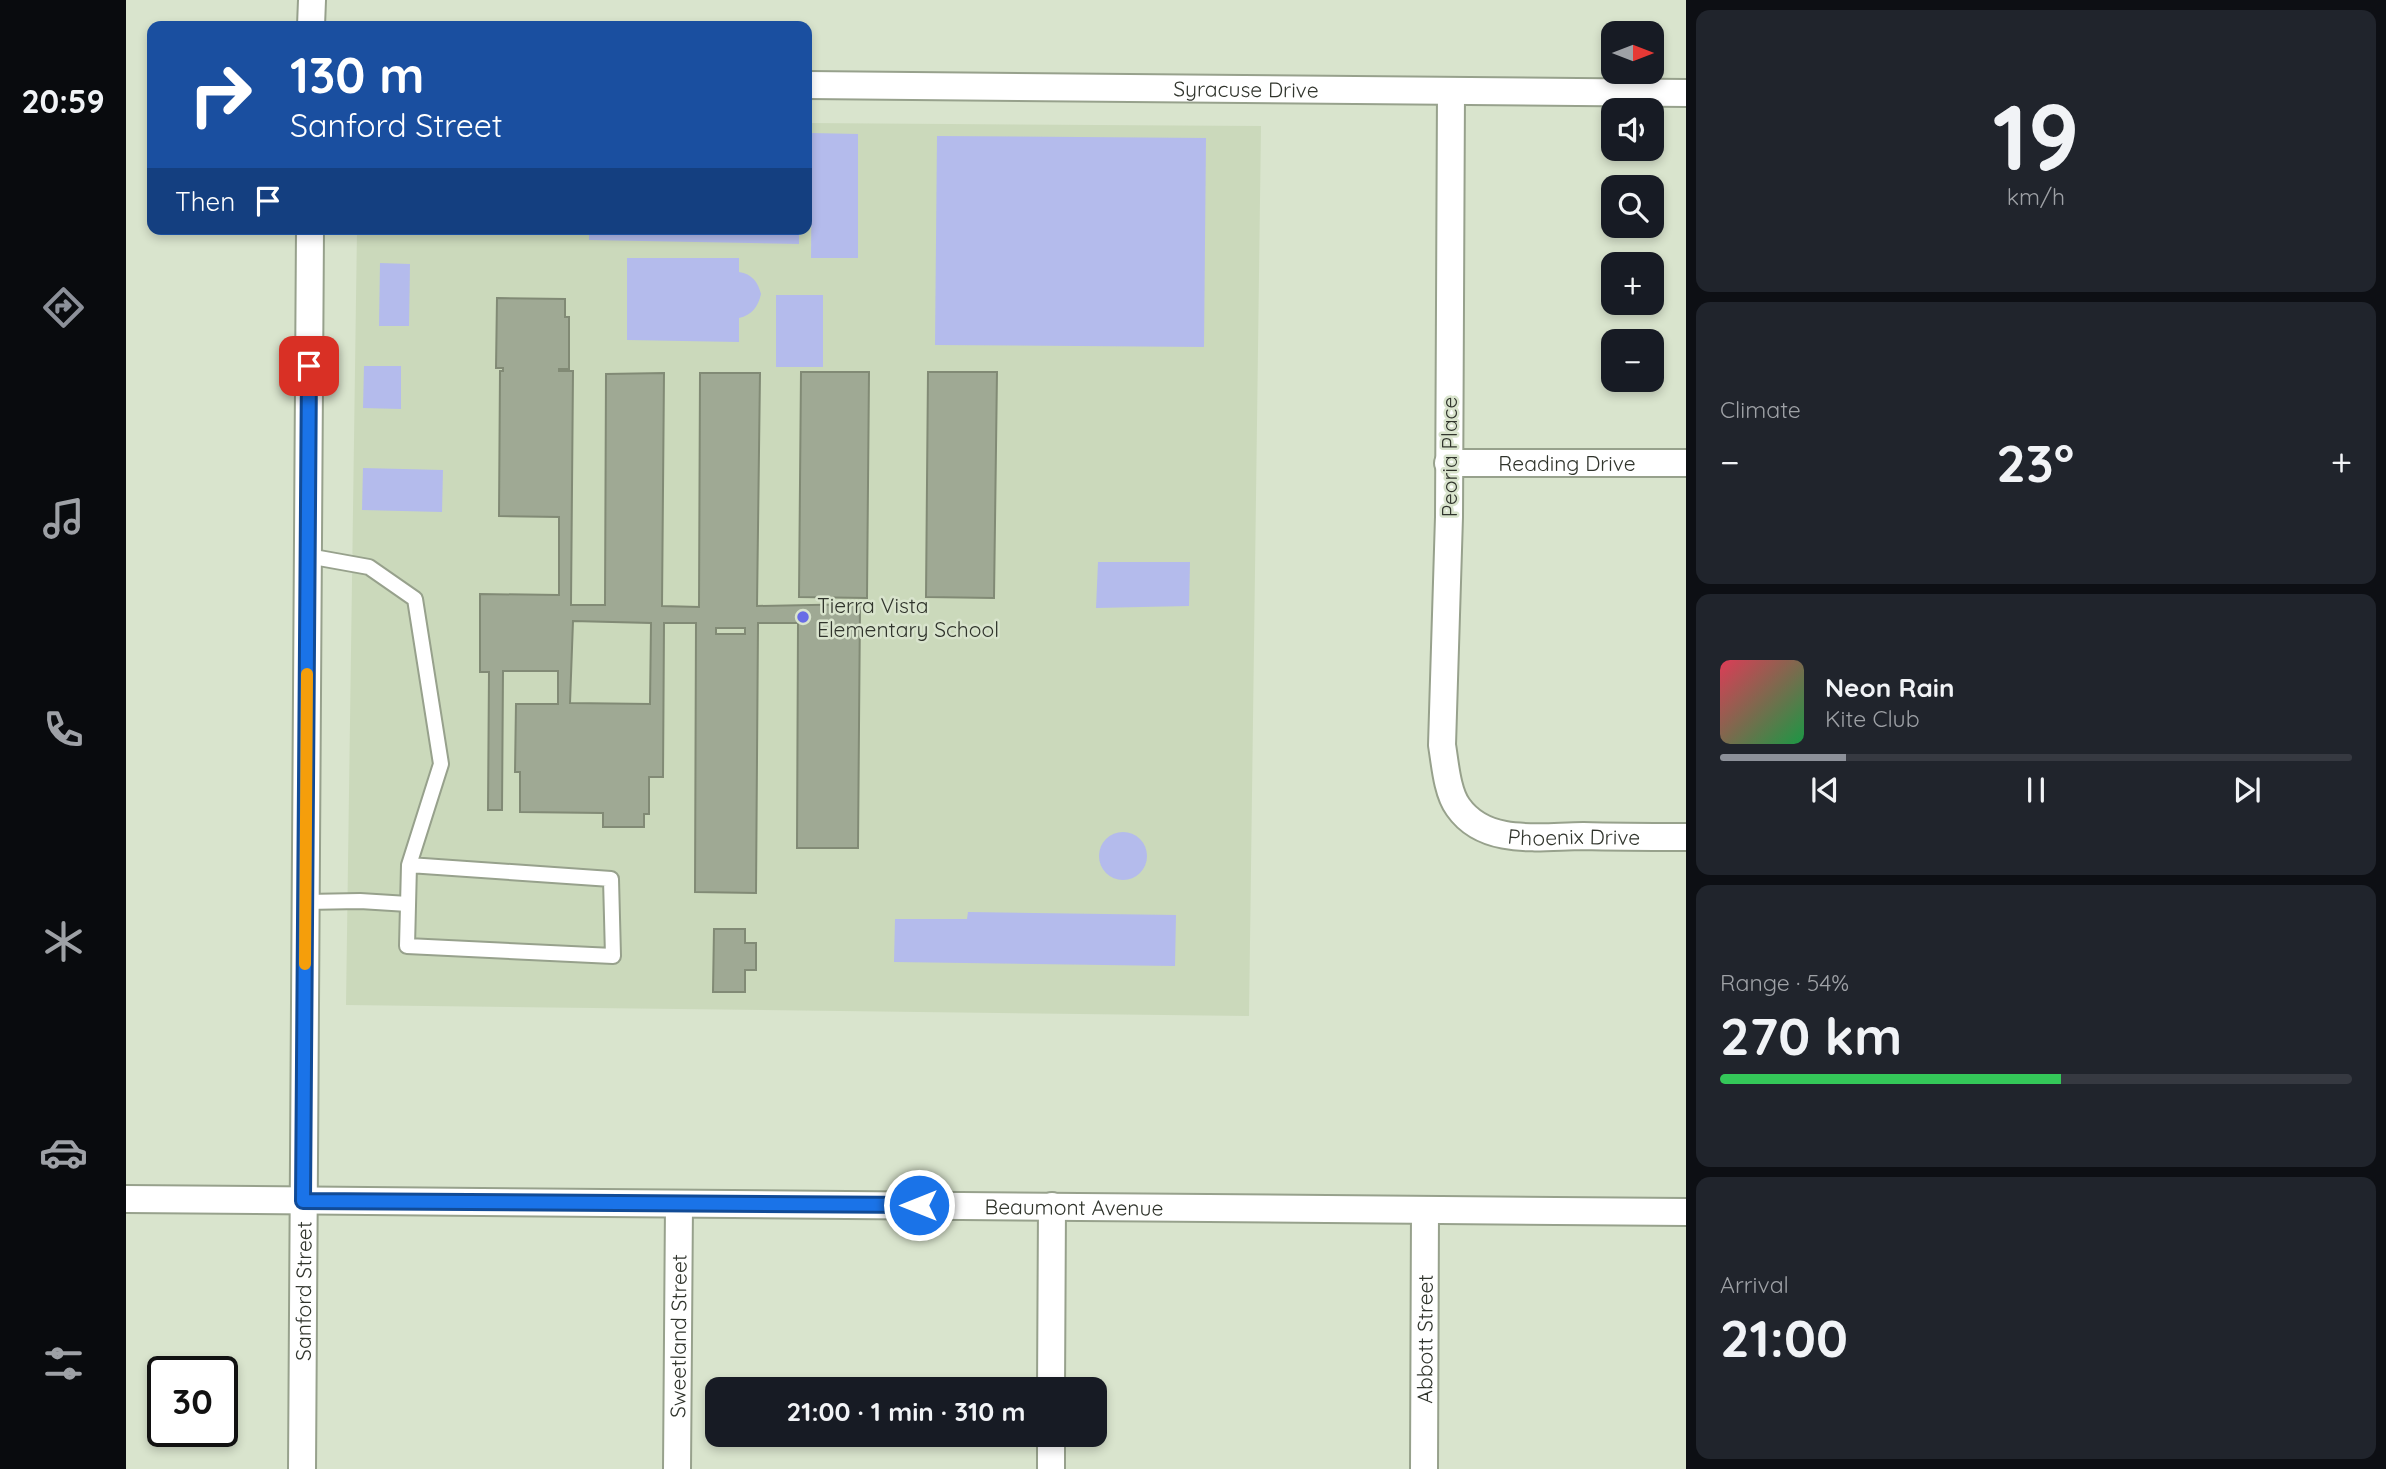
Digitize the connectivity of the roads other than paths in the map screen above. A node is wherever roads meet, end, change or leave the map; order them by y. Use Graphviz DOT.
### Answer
graph roads {
  1 [pos="312,0"];
  2 [pos="312,21"];
  3 [pos="812,85"];
  4 [pos="1451,91"];
  5 [pos="1686,93"];
  6 [pos="310,235"];
  7 [pos="1448,463"];
  8 [pos="1686,463"];
  9 [pos="308,556"];
  10 [pos="1467,815"];
  11 [pos="1686,837"];
  12 [pos="409,865"];
  13 [pos="306,902"];
  14 [pos="408,904"];
  15 [pos="126,1199"];
  16 [pos="303,1201"];
  17 [pos="679,1204"];
  18 [pos="1052,1206"];
  19 [pos="1425,1210"];
  20 [pos="1686,1212"];
  21 [pos="1051,1377"];
  22 [pos="1051,1447"];
  23 [pos="302,1469"];
  24 [pos="677,1469"];
  25 [pos="1051,1469"];
  26 [pos="1423,1469"];
  1 -- 2 [label="street"];
  3 -- 4 [label="street, Syracuse Drive"];
  4 -- 5 [label="street, Syracuse Drive"];
  4 -- 7 [label="street, Peoria Place"];
  6 -- 9 [label="street, Sanford Street"];
  7 -- 8 [label="street, Reading Drive"];
  7 -- 10 [label="street, Peoria Place"];
  9 -- 12 [label="lane"];
  9 -- 13 [label="street, Sanford Street"];
  10 -- 11 [label="street, Phoenix Drive"];
  12 -- 14 [label="lane"];
  12 -- 14 [label="lane"];
  13 -- 14 [label="lane"];
  13 -- 16 [label="street, Sanford Street"];
  15 -- 16 [label="street, Beaumont Avenue"];
  16 -- 17 [label="street, Beaumont Avenue"];
  16 -- 23 [label="street, Sanford Street"];
  17 -- 18 [label="street, Beaumont Avenue"];
  17 -- 24 [label="street, Sweetland Street"];
  18 -- 19 [label="street, Beaumont Avenue"];
  18 -- 21 [label="street"];
  19 -- 20 [label="street, Beaumont Avenue"];
  19 -- 26 [label="street, Abbott Street"];
  22 -- 25 [label="street"];
}
